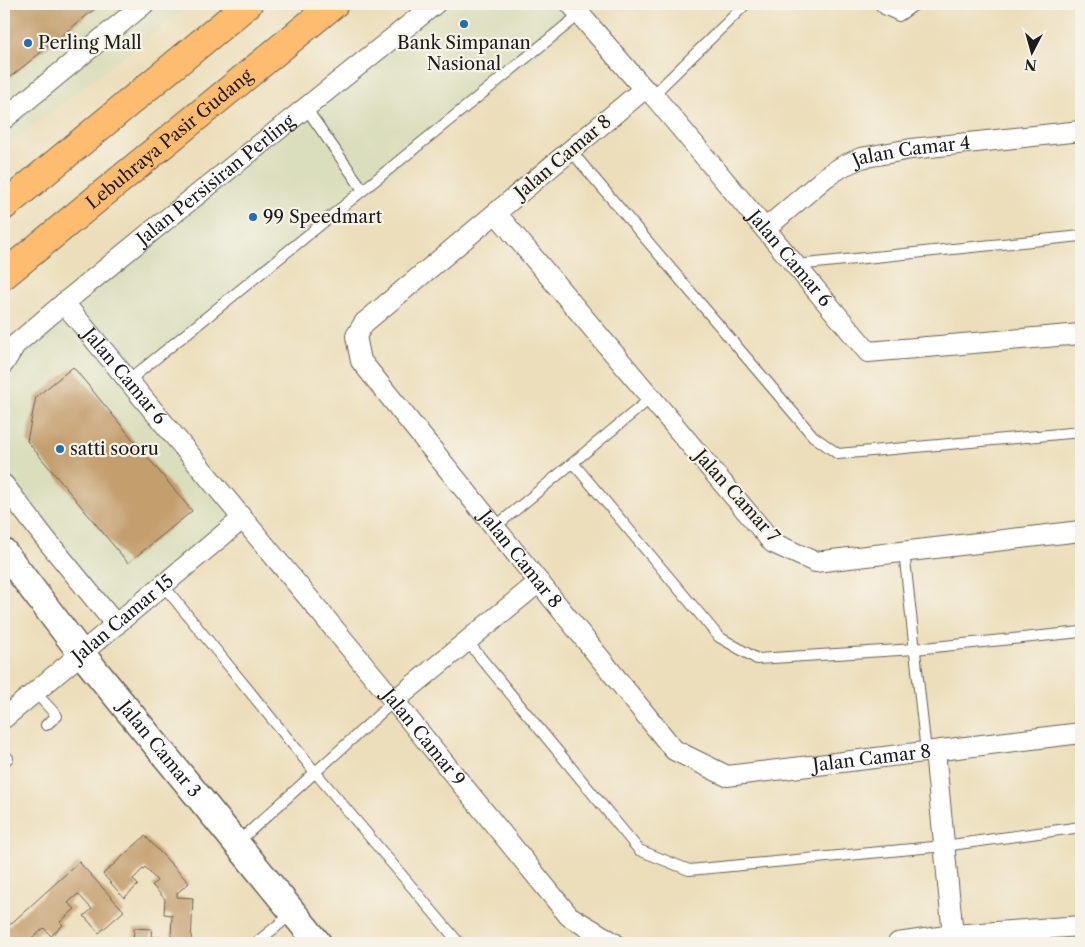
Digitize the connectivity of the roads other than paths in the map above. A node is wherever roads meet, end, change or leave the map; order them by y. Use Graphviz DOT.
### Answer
graph roads {
  1 [pos="144,4"];
  2 [pos="248,4"];
  3 [pos="334,4"];
  4 [pos="435,4"];
  5 [pos="746,4"];
  6 [pos="879,4"];
  7 [pos="916,4"];
  8 [pos="576,9"];
  9 [pos="648,92"];
  10 [pos="306,108"];
  11 [pos="4,119"];
  12 [pos="1081,131"];
  13 [pos="571,151"];
  14 [pos="364,190"];
  15 [pos="4,206"];
  16 [pos="496,213"];
  17 [pos="765,230"];
  18 [pos="1081,236"];
  19 [pos="796,265"];
  20 [pos="4,275"];
  21 [pos="64,304"];
  22 [pos="1081,334"];
  23 [pos="4,363"];
  24 [pos="128,381"];
  25 [pos="651,398"];
  26 [pos="1081,432"];
  27 [pos="573,463"];
  28 [pos="4,485"];
  29 [pos="242,519"];
  30 [pos="495,526"];
  31 [pos="1081,531"];
  32 [pos="904,551"];
  33 [pos="4,552"];
  34 [pos="539,582"];
  35 [pos="163,585"];
  36 [pos="116,624"];
  37 [pos="1081,632"];
  38 [pos="467,642"];
  39 [pos="915,649"];
  40 [pos="81,653"];
  41 [pos="35,692"];
  42 [pos="394,702"];
  43 [pos="4,718"];
  44 [pos="46,725"];
  45 [pos="1081,733"];
  46 [pos="931,752"];
  47 [pos="315,772"];
  48 [pos="1081,827"];
  49 [pos="236,844"];
  50 [pos="944,846"];
  51 [pos="293,913"];
  52 [pos="1081,926"];
  53 [pos="953,939"];
  54 [pos="256,943"];
  55 [pos="318,943"];
  56 [pos="458,943"];
  57 [pos="614,943"];
  58 [pos="898,943"];
  1 -- 11 [label="street"];
  2 -- 15 [label="highway"];
  3 -- 20 [label="highway, Lebuhraya Pasir Gudang"];
  4 -- 10 [label="street, Jalan Persisiran Perling"];
  5 -- 9 [label="lane"];
  6 -- 7 [label="lane"];
  8 -- 9 [label="street, Jalan Camar 6"];
  8 -- 14 [label="lane"];
  9 -- 13 [label="street, Jalan Camar 8"];
  9 -- 17 [label="street, Jalan Camar 6"];
  10 -- 14 [label="lane"];
  10 -- 21 [label="street, Jalan Persisiran Perling"];
  12 -- 17 [label="street, Jalan Camar 4"];
  13 -- 16 [label="street, Jalan Camar 8"];
  13 -- 26 [label="lane"];
  14 -- 24 [label="lane"];
  16 -- 25 [label="street, Jalan Camar 7"];
  16 -- 30 [label="street, Jalan Camar 8"];
  17 -- 19 [label="street, Jalan Camar 6"];
  18 -- 19 [label="lane"];
  19 -- 22 [label="street, Jalan Camar 6"];
  21 -- 23 [label="street, Jalan Persisiran Perling"];
  21 -- 24 [label="street, Jalan Camar 6"];
  24 -- 29 [label="street, Jalan Camar 6"];
  25 -- 27 [label="lane"];
  25 -- 32 [label="street, Jalan Camar 7"];
  27 -- 30 [label="lane"];
  27 -- 39 [label="lane"];
  28 -- 36 [label="street"];
  29 -- 35 [label="street, Jalan Camar 15"];
  29 -- 42 [label="street, Jalan Camar 9"];
  30 -- 34 [label="street, Jalan Camar 8"];
  31 -- 32 [label="street, Jalan Camar 7"];
  32 -- 39 [label="lane"];
  33 -- 40 [label="street, Jalan Camar 3"];
  34 -- 38 [label="street"];
  34 -- 46 [label="street, Jalan Camar 8"];
  35 -- 36 [label="street, Jalan Camar 15"];
  35 -- 47 [label="lane"];
  36 -- 40 [label="street, Jalan Camar 15"];
  37 -- 39 [label="lane"];
  38 -- 42 [label="street"];
  38 -- 50 [label="lane"];
  39 -- 46 [label="lane"];
  40 -- 41 [label="street, Jalan Camar 15"];
  40 -- 49 [label="street, Jalan Camar 3"];
  41 -- 43 [label="street, Jalan Camar 15"];
  41 -- 44 [label="lane"];
  42 -- 47 [label="lane"];
  42 -- 57 [label="street, Jalan Camar 9"];
  45 -- 46 [label="street, Jalan Camar 8"];
  46 -- 50 [label="street"];
  47 -- 49 [label="lane"];
  47 -- 56 [label="lane"];
  48 -- 50 [label="lane"];
  49 -- 51 [label="street, Jalan Camar 3"];
  50 -- 53 [label="street"];
  51 -- 54 [label="lane"];
  51 -- 55 [label="street, Jalan Camar 3"];
  52 -- 53 [label="street"];
  53 -- 58 [label="street"];
}
